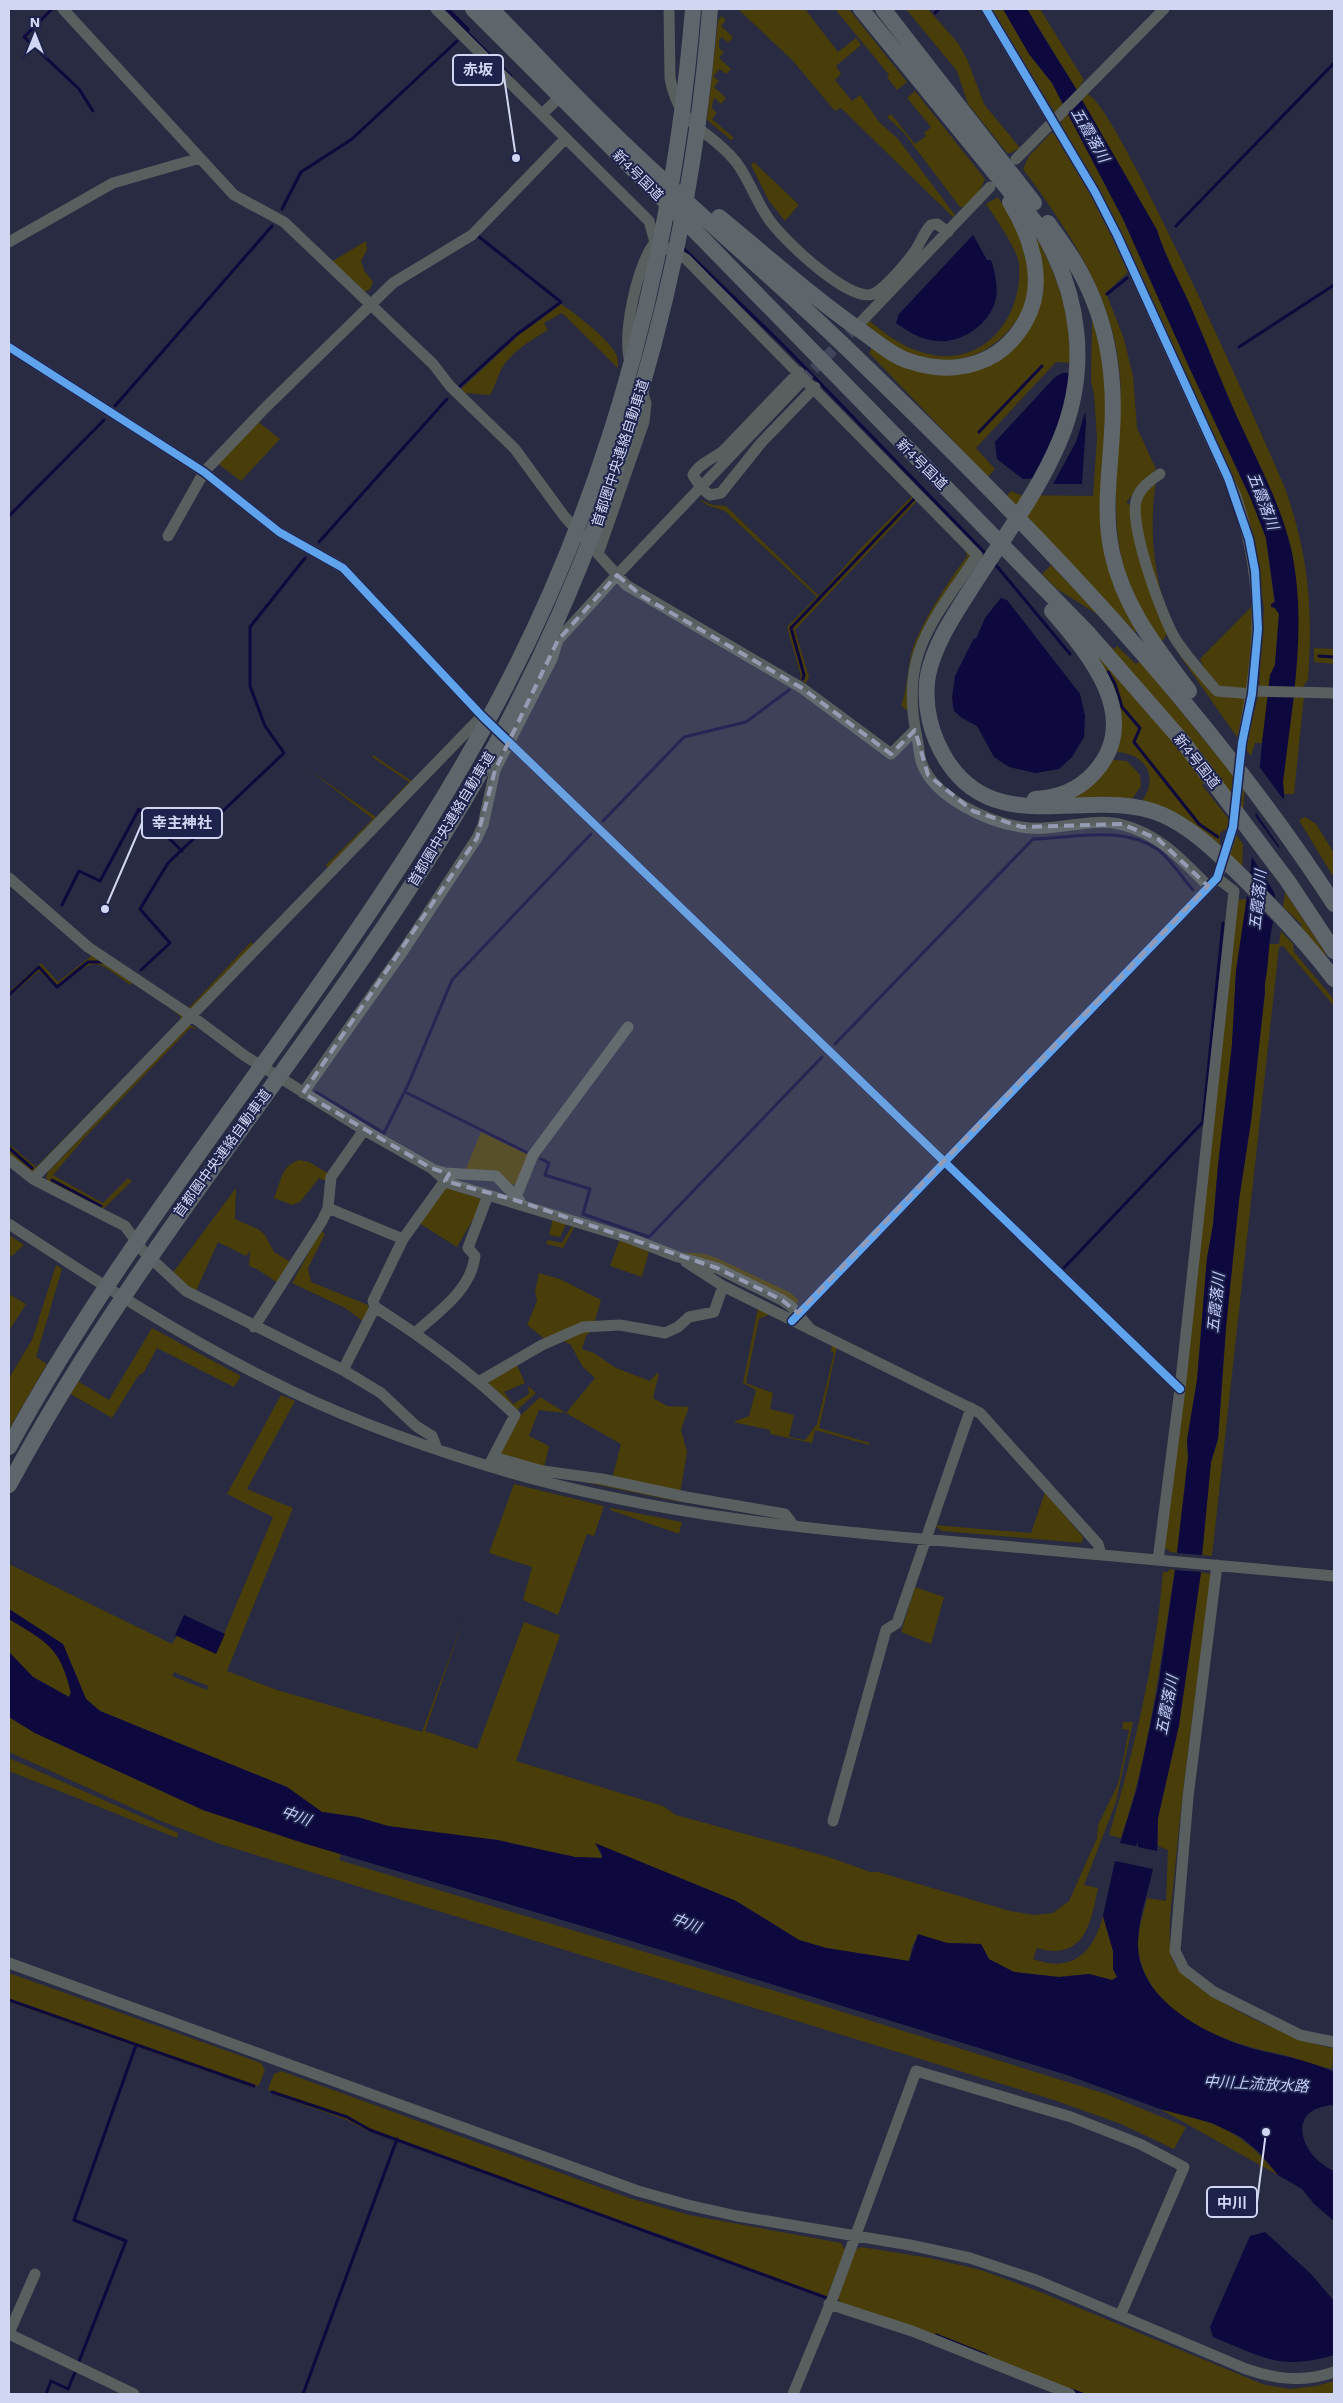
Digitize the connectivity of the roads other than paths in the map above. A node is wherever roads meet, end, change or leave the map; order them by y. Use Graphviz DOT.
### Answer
graph roads {
  1 [pos="63,9"];
  2 [pos="436,9"];
  3 [pos="471,9"];
  4 [pos="492,9"];
  5 [pos="669,9"];
  6 [pos="693,9"];
  7 [pos="710,9"];
  8 [pos="861,9"];
  9 [pos="883,9"];
  10 [pos="986,9"];
  11 [pos="1164,9"];
  12 [pos="560,97"];
  13 [pos="542,114"];
  14 [pos="1056,119"];
  15 [pos="612,132"];
  16 [pos="566,138"];
  17 [pos="981,155"];
  18 [pos="200,158"];
  19 [pos="1016,159"];
  20 [pos="990,187"];
  21 [pos="1052,228"];
  22 [pos="948,232"];
  23 [pos="9,242"];
  24 [pos="654,242"];
  25 [pos="370,305"];
  26 [pos="862,321"];
  27 [pos="9,347"];
  28 [pos="1083,351"];
  29 [pos="800,377"];
  30 [pos="814,387"];
  31 [pos="889,432"];
  32 [pos="204,472"];
  33 [pos="1160,474"];
  34 [pos="700,488"];
  35 [pos="168,536"];
  36 [pos="598,554"];
  37 [pos="617,575"];
  38 [pos="1255,692"];
  39 [pos="1334,693"];
  40 [pos="482,716"];
  41 [pos="915,730"];
  42 [pos="510,743"];
  43 [pos="1242,743"];
  44 [pos="943,744"];
  45 [pos="1247,781"];
  46 [pos="1238,824"];
  47 [pos="1225,854"];
  48 [pos="1224,873"];
  49 [pos="9,878"];
  50 [pos="1208,886"];
  51 [pos="1334,904"];
  52 [pos="1334,952"];
  53 [pos="1334,979"];
  54 [pos="193,1017"];
  55 [pos="628,1027"];
  56 [pos="303,1093"];
  57 [pos="364,1130"];
  58 [pos="9,1160"];
  59 [pos="943,1161"];
  60 [pos="448,1177"];
  61 [pos="33,1179"];
  62 [pos="488,1195"];
  63 [pos="515,1200"];
  64 [pos="328,1208"];
  65 [pos="9,1224"];
  66 [pos="404,1239"];
  67 [pos="678,1257"];
  68 [pos="723,1286"];
  69 [pos="376,1307"];
  70 [pos="795,1317"];
  71 [pos="254,1327"];
  72 [pos="415,1333"];
  73 [pos="342,1370"];
  74 [pos="480,1381"];
  75 [pos="1180,1389"];
  76 [pos="971,1408"];
  77 [pos="9,1447"];
  78 [pos="437,1449"];
  79 [pos="491,1462"];
  80 [pos="9,1485"];
  81 [pos="794,1526"];
  82 [pos="926,1540"];
  83 [pos="1101,1554"];
  84 [pos="1164,1560"];
  85 [pos="1211,1564"];
  86 [pos="1334,1576"];
  87 [pos="833,1821"];
  88 [pos="9,1963"];
  89 [pos="1334,2042"];
  90 [pos="855,2236"];
  91 [pos="35,2274"];
  92 [pos="829,2304"];
  93 [pos="1120,2316"];
  94 [pos="9,2333"];
  95 [pos="1334,2372"];
  96 [pos="134,2394"];
  97 [pos="794,2394"];
  98 [pos="1070,2394"];
  1 -- 18 [label="street"];
  2 -- 13 [label="street"];
  3 -- 12 [label="highway, 新4号国道"];
  4 -- 15 [label="highway, 新4号国道"];
  5 -- 22 [label="street"];
  6 -- 77 [label="highway, 首都圏中央連絡自動車道"];
  7 -- 80 [label="highway, 首都圏中央連絡自動車道"];
  8 -- 17 [label="highway"];
  9 -- 21 [label="highway"];
  10 -- 14 [label="street"];
  11 -- 14 [label="street"];
  12 -- 13 [label="street"];
  12 -- 31 [label="highway, 新4号国道"];
  13 -- 16 [label="street"];
  14 -- 19 [label="street"];
  14 -- 38 [label="street"];
  15 -- 17 [label="highway"];
  15 -- 45 [label="highway, 新4号国道"];
  16 -- 24 [label="street"];
  16 -- 25 [label="street"];
  17 -- 28 [label="highway"];
  18 -- 23 [label="street"];
  18 -- 25 [label="street"];
  20 -- 22 [label="street"];
  21 -- 28 [label="highway"];
  21 -- 45 [label="highway"];
  22 -- 26 [label="street"];
  24 -- 29 [label="street"];
  24 -- 36 [label="street"];
  25 -- 32 [label="street"];
  25 -- 36 [label="street"];
  27 -- 32 [label="street"];
  28 -- 44 [label="highway"];
  29 -- 30 [label="street"];
  29 -- 34 [label="street"];
  29 -- 34 [label="street"];
  30 -- 34 [label="street"];
  30 -- 41 [label="street"];
  31 -- 44 [label="highway"];
  31 -- 46 [label="highway, 新4号国道"];
  32 -- 35 [label="street"];
  32 -- 40 [label="street"];
  33 -- 38 [label="street"];
  34 -- 37 [label="street"];
  36 -- 37 [label="street"];
  37 -- 41 [label="street"];
  37 -- 42 [label="street"];
  38 -- 39 [label="street"];
  38 -- 43 [label="street"];
  40 -- 42 [label="street"];
  40 -- 54 [label="street"];
  41 -- 50 [label="street"];
  42 -- 56 [label="street"];
  42 -- 59 [label="street"];
  44 -- 48 [label="highway"];
  45 -- 51 [label="highway, 新4号国道"];
  46 -- 47 [label="street"];
  46 -- 52 [label="highway, 新4号国道"];
  48 -- 50 [label="street"];
  48 -- 53 [label="highway"];
  48 -- 75 [label="street"];
  49 -- 54 [label="street"];
  50 -- 59 [label="street"];
  54 -- 56 [label="street"];
  54 -- 61 [label="street"];
  55 -- 63 [label="street"];
  56 -- 57 [label="street"];
  57 -- 60 [label="street"];
  57 -- 64 [label="street"];
  58 -- 61 [label="street"];
  59 -- 70 [label="street"];
  59 -- 75 [label="street"];
  60 -- 62 [label="street"];
  60 -- 63 [label="street"];
  60 -- 66 [label="street"];
  61 -- 71 [label="street"];
  62 -- 63 [label="street"];
  62 -- 72 [label="street"];
  63 -- 67 [label="street"];
  64 -- 66 [label="street"];
  64 -- 71 [label="street"];
  65 -- 78 [label="street"];
  66 -- 69 [label="street"];
  67 -- 68 [label="street"];
  67 -- 70 [label="street"];
  68 -- 70 [label="street"];
  68 -- 74 [label="street"];
  69 -- 72 [label="street"];
  69 -- 73 [label="street"];
  70 -- 76 [label="street"];
  71 -- 73 [label="street"];
  72 -- 74 [label="street"];
  73 -- 78 [label="street"];
  74 -- 79 [label="street"];
  75 -- 84 [label="street"];
  76 -- 82 [label="street"];
  76 -- 83 [label="street"];
  78 -- 79 [label="street"];
  79 -- 81 [label="street"];
  79 -- 81 [label="street"];
  81 -- 82 [label="street"];
  82 -- 83 [label="street"];
  82 -- 87 [label="street"];
  83 -- 84 [label="street"];
  84 -- 85 [label="street"];
  85 -- 86 [label="street"];
  85 -- 89 [label="street"];
  88 -- 90 [label="street"];
  90 -- 92 [label="street"];
  90 -- 93 [label="street"];
  90 -- 93 [label="street"];
  91 -- 94 [label="street"];
  92 -- 97 [label="street"];
  92 -- 98 [label="street"];
  93 -- 95 [label="street"];
  94 -- 96 [label="street"];
}
